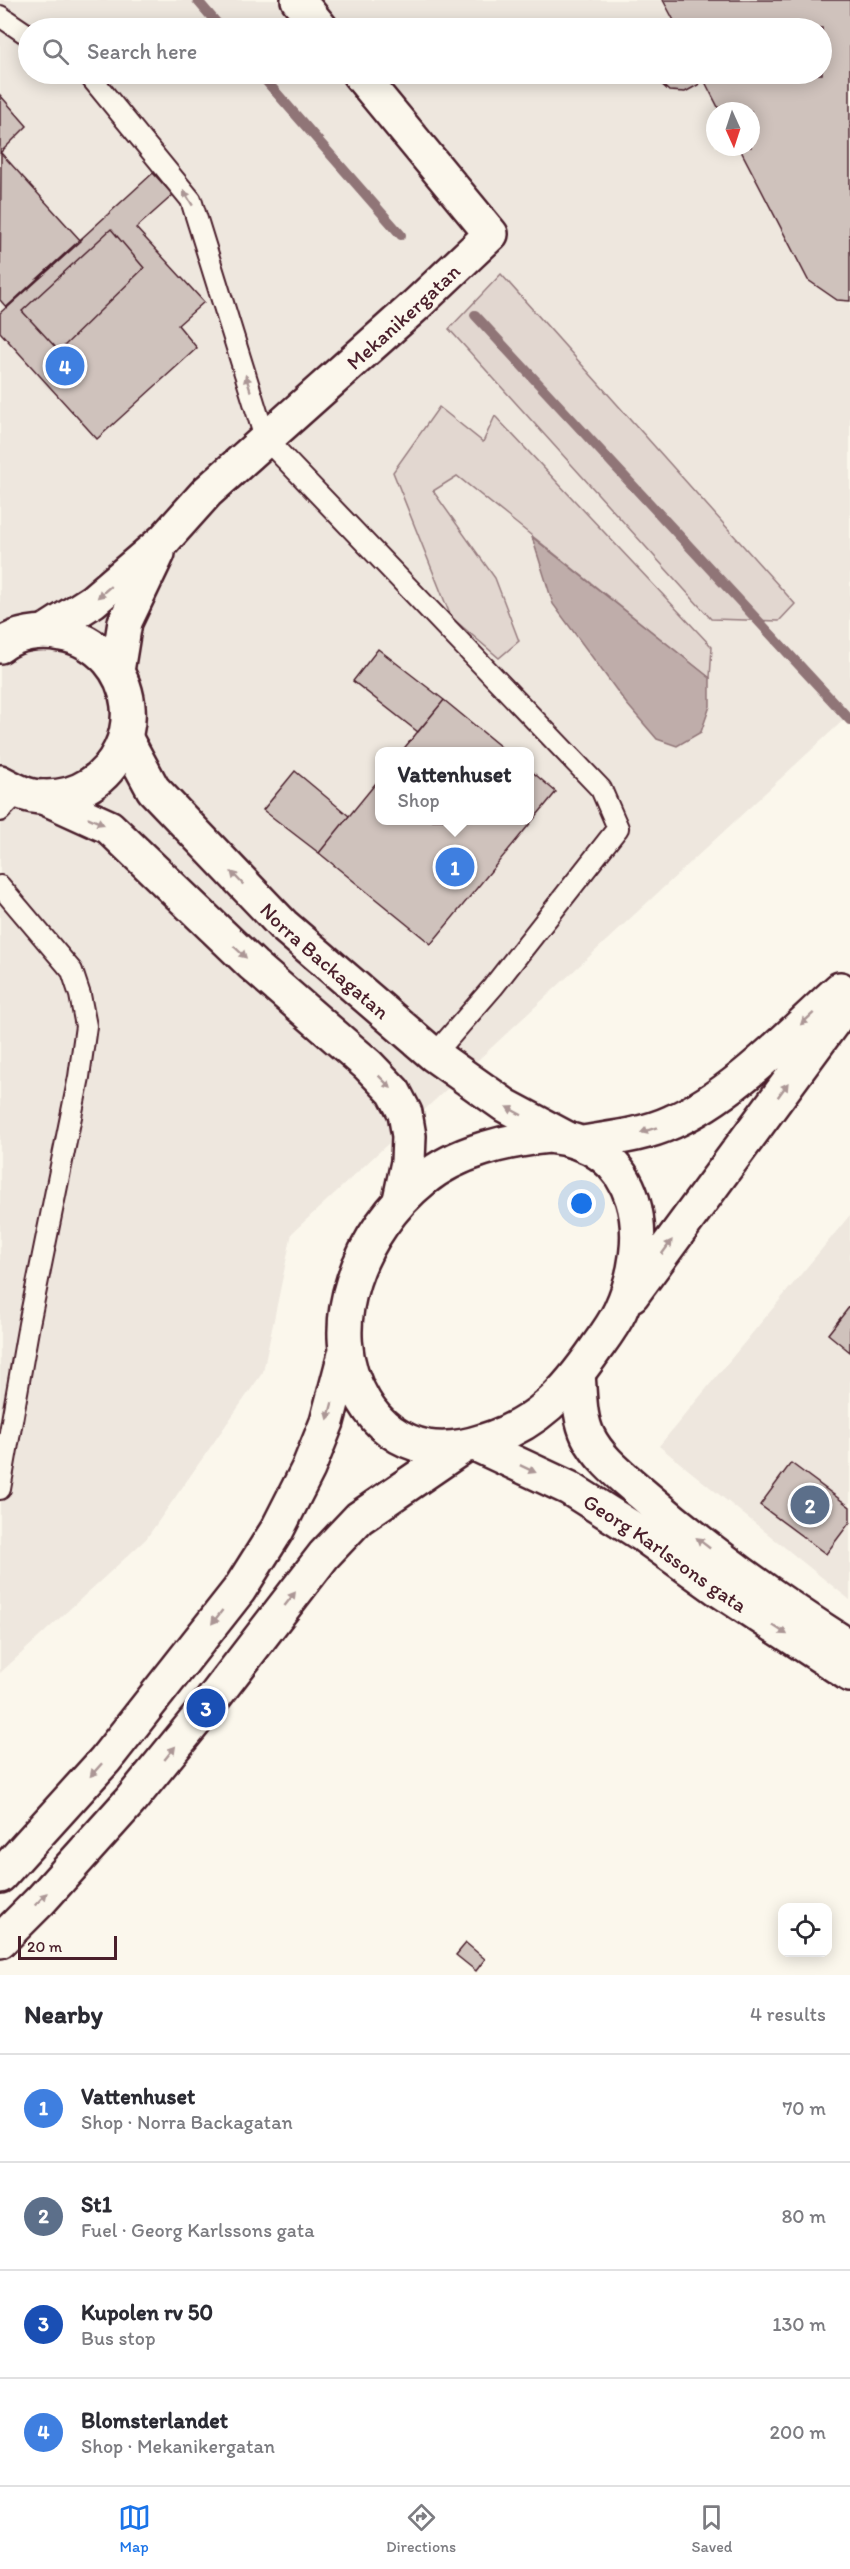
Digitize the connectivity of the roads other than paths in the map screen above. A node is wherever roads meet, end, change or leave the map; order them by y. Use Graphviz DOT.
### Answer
graph roads {
  1 [pos="298,0"];
  2 [pos="0,16"];
  3 [pos="313,18"];
  4 [pos="18,28"];
  5 [pos="96,84"];
  6 [pos="367,84"];
  7 [pos="265,438"];
  8 [pos="164,540"];
  9 [pos="46,631"];
  10 [pos="0,646"];
  11 [pos="117,671"];
  12 [pos="126,739"];
  13 [pos="15,796"];
  14 [pos="0,886"];
  15 [pos="850,979"];
  16 [pos="850,999"];
  17 [pos="434,1055"];
  18 [pos="574,1141"];
  19 [pos="400,1200"];
  20 [pos="620,1311"];
  21 [pos="345,1354"];
  22 [pos="578,1374"];
  23 [pos="470,1445"];
  24 [pos="0,1489"];
  25 [pos="850,1647"];
  26 [pos="850,1675"];
  27 [pos="0,1876"];
  28 [pos="0,1941"];
  1 -- 3 [label="main road"];
  2 -- 4 [label="lane"];
  7 -- 5 [label="lane, one-way"];
  6 -- 7 [label="main road, Mekanikergatan"];
  7 -- 8 [label="main road, Mekanikergatan"];
  7 -- 17 [label="lane"];
  8 -- 9 [label="main road, Mekanikergatan, one-way"];
  8 -- 11 [label="main road, Mekanikergatan"];
  9 -- 10 [label="main road"];
  9 -- 11 [label="main road"];
  11 -- 12 [label="main road"];
  12 -- 13 [label="main road"];
  17 -- 12 [label="main road, Norra Backagatan, one-way"];
  13 -- 19 [label="main road, one-way"];
  14 -- 24 [label="lane"];
  15 -- 18 [label="main road, one-way"];
  20 -- 16 [label="main road, one-way"];
  18 -- 17 [label="main road, Norra Backagatan, one-way"];
  18 -- 19 [label="main road"];
  18 -- 20 [label="main road, Norra Backagatan"];
  19 -- 21 [label="main road"];
  20 -- 22 [label="main road"];
  21 -- 23 [label="main road"];
  21 -- 27 [label="main road, one-way"];
  22 -- 23 [label="main road"];
  25 -- 22 [label="main road, Georg Karlssons gata, one-way"];
  23 -- 26 [label="main road, Georg Karlssons gata, one-way"];
  28 -- 23 [label="main road, one-way"];
}
